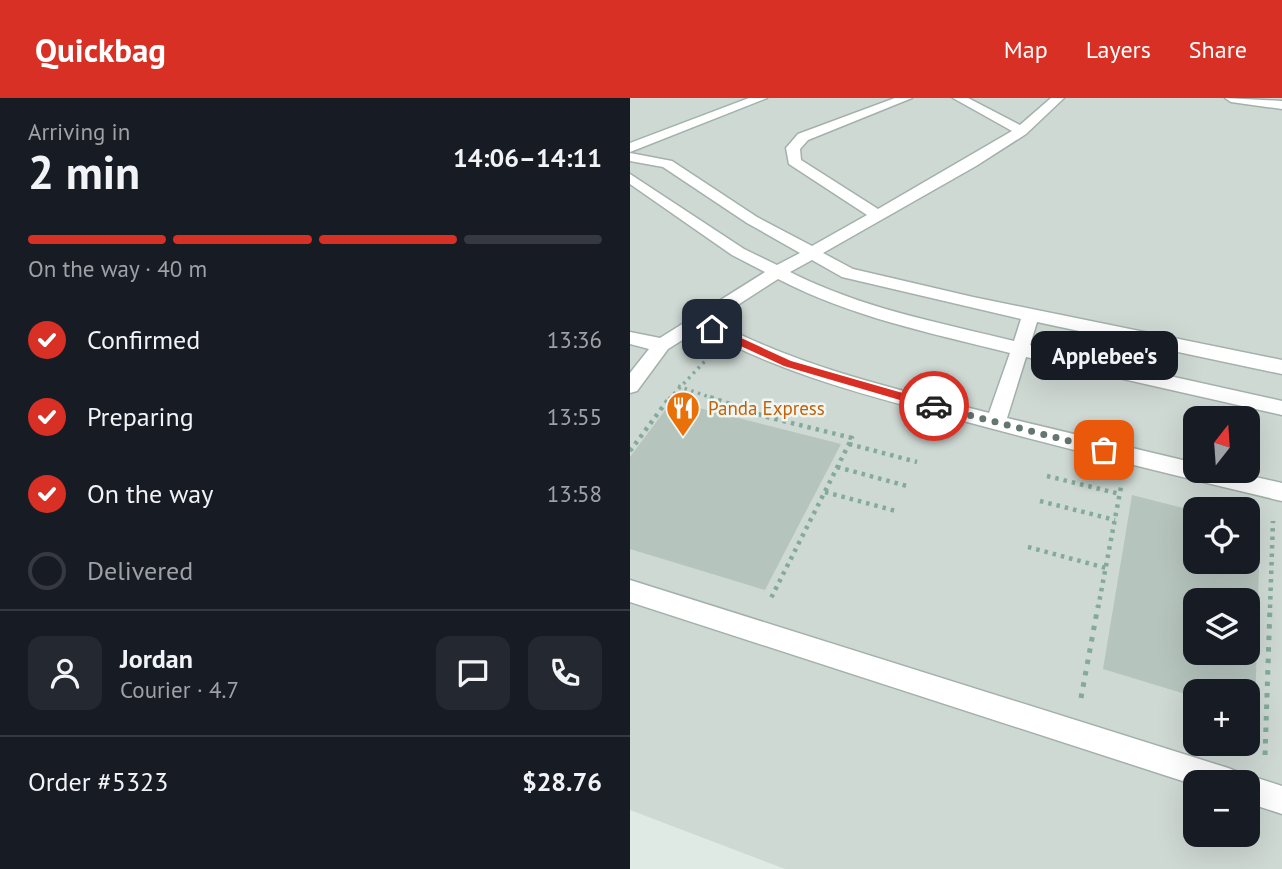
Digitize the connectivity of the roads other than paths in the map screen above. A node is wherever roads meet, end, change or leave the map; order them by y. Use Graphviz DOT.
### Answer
graph roads {
  1 [pos="761,98"];
  2 [pos="906,98"];
  3 [pos="959,98"];
  4 [pos="1058,98"];
  5 [pos="1231,98"];
  6 [pos="1282,105"];
  7 [pos="1021,131"];
  8 [pos="630,148"];
  9 [pos="630,157"];
  10 [pos="630,177"];
  11 [pos="879,216"];
  12 [pos="811,254"];
  13 [pos="776,273"];
  14 [pos="1031,315"];
  15 [pos="699,321"];
  16 [pos="630,338"];
  17 [pos="662,345"];
  18 [pos="1020,348"];
  19 [pos="1282,368"];
  20 [pos="630,386"];
  21 [pos="1282,408"];
  22 [pos="996,422"];
  23 [pos="1282,492"];
  24 [pos="630,591"];
  25 [pos="1189,770"];
  26 [pos="1260,793"];
  27 [pos="1282,800"];
  1 -- 8 [label="street"];
  2 -- 11 [label="street"];
  3 -- 7 [label="street"];
  4 -- 7 [label="street"];
  5 -- 6 [label="street"];
  7 -- 11 [label="street"];
  9 -- 12 [label="street"];
  10 -- 13 [label="street"];
  11 -- 12 [label="street"];
  12 -- 13 [label="street"];
  12 -- 14 [label="street"];
  13 -- 15 [label="street"];
  13 -- 18 [label="street"];
  14 -- 18 [label="street"];
  14 -- 19 [label="street"];
  15 -- 17 [label="street"];
  15 -- 22 [label="street"];
  16 -- 17 [label="street"];
  17 -- 20 [label="street"];
  18 -- 21 [label="street"];
  18 -- 22 [label="street"];
  22 -- 23 [label="street"];
  24 -- 25 [label="street"];
  26 -- 27 [label="street"];
}
